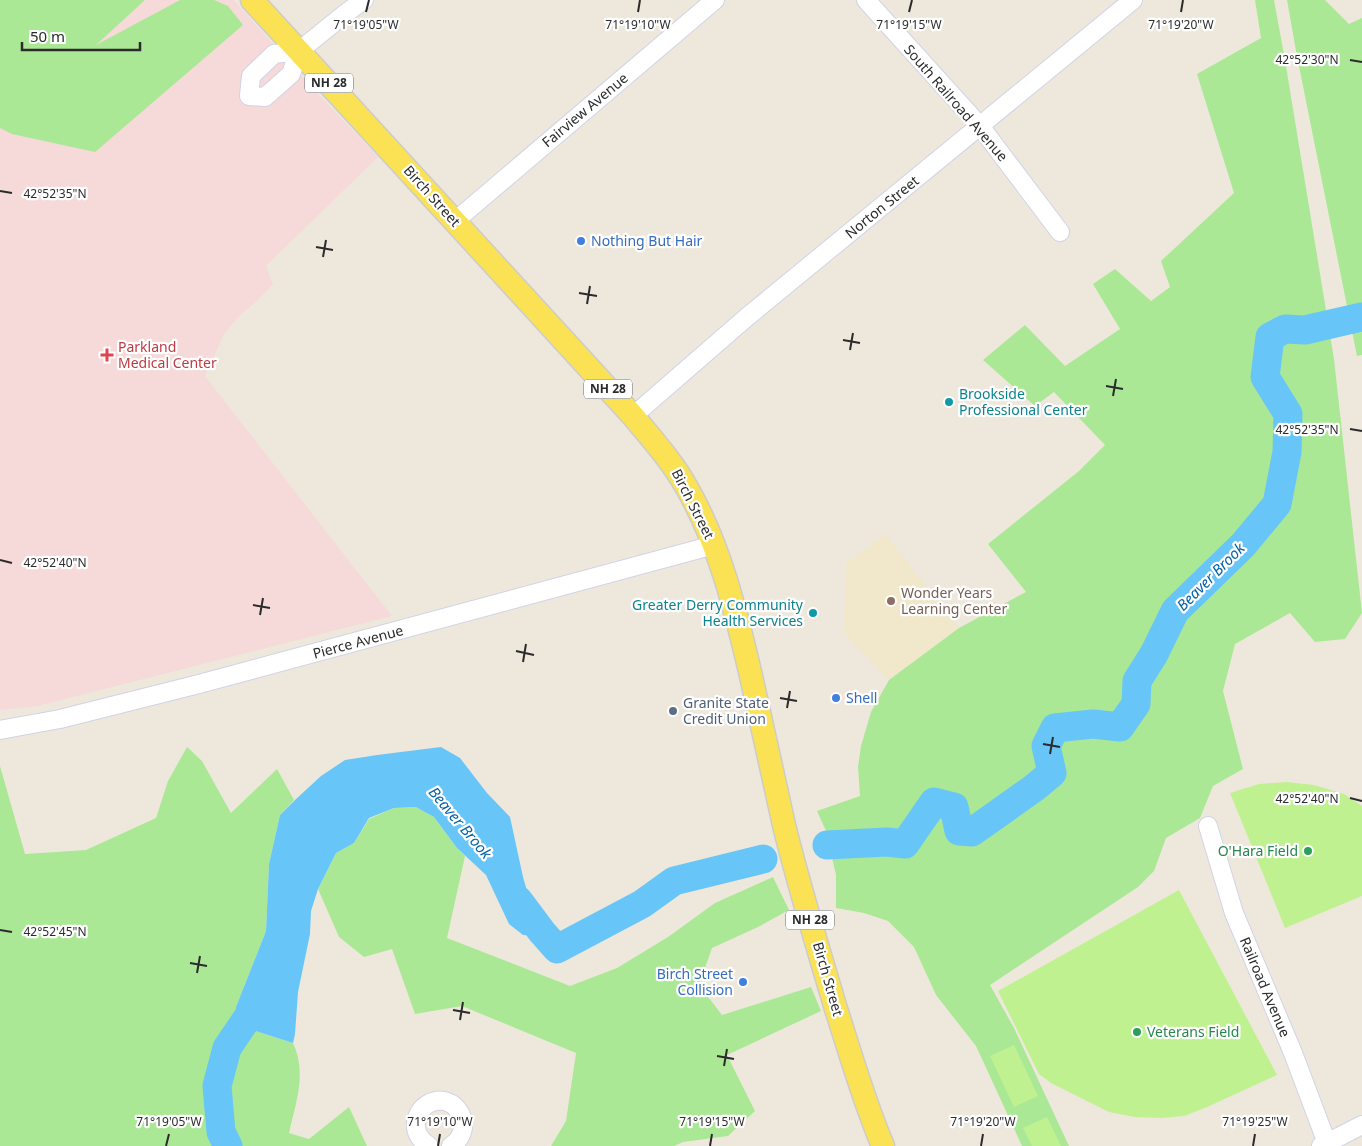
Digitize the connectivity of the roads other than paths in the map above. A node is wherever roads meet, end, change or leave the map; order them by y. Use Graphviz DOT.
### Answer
graph roads {
  1 [pos="252,0"];
  2 [pos="364,0"];
  3 [pos="715,0"];
  4 [pos="866,0"];
  5 [pos="1133,0"];
  6 [pos="299,51"];
  7 [pos="980,126"];
  8 [pos="455,221"];
  9 [pos="1060,232"];
  10 [pos="633,416"];
  11 [pos="714,545"];
  12 [pos="0,730"];
  13 [pos="1208,826"];
  14 [pos="1362,1125"];
  15 [pos="1325,1145"];
  16 [pos="429,1146"];
  17 [pos="450,1146"];
  18 [pos="883,1146"];
  1 -- 6 [label="main road, Birch Street / NH 28"];
  2 -- 6 [label="street"];
  3 -- 8 [label="street, Fairview Avenue"];
  4 -- 7 [label="street, South Railroad Avenue"];
  5 -- 7 [label="street, Norton Street"];
  6 -- 8 [label="main road, Birch Street / NH 28"];
  7 -- 9 [label="street, South Railroad Avenue"];
  7 -- 10 [label="street, Norton Street"];
  8 -- 10 [label="main road, Birch Street / NH 28"];
  10 -- 11 [label="main road, Birch Street / NH 28"];
  11 -- 12 [label="street, Pierce Avenue"];
  11 -- 18 [label="main road, Birch Street / NH 28"];
  13 -- 15 [label="street, Railroad Avenue"];
  14 -- 15 [label="street"];
  16 -- 17 [label="street"];
}
